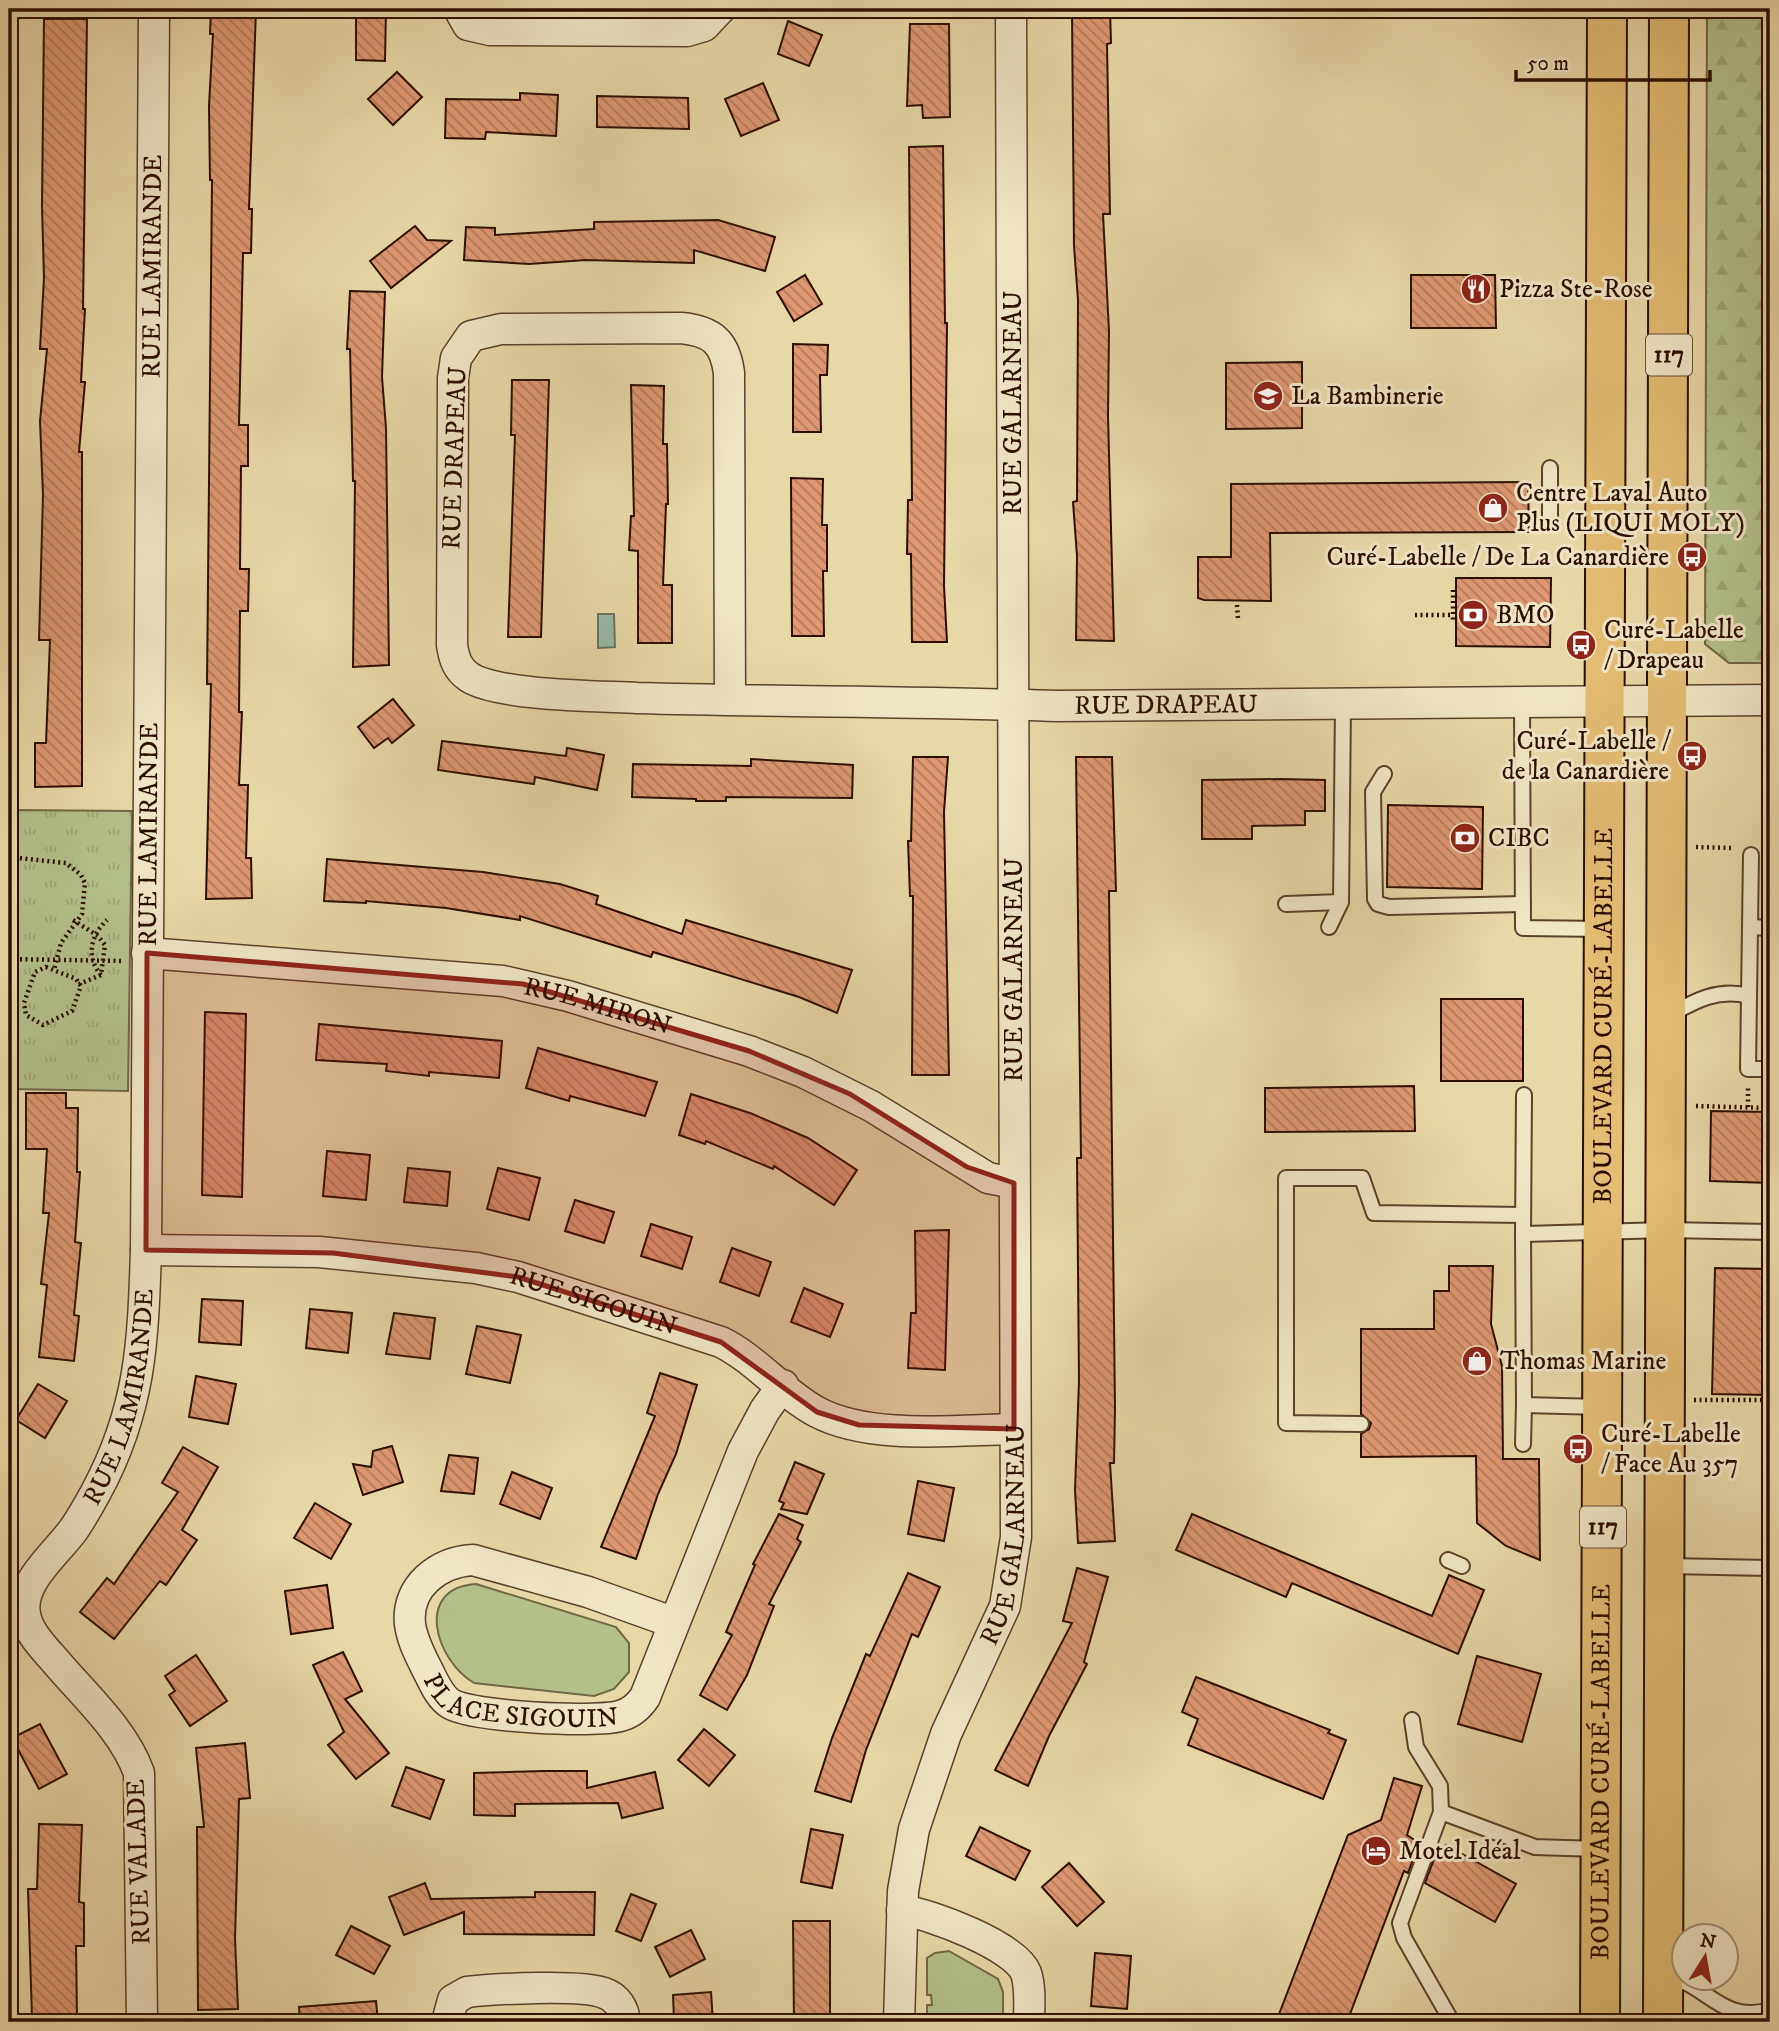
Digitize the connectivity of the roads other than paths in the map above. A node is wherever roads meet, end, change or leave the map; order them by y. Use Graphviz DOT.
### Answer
graph roads {
  1 [pos="154,9"];
  2 [pos="459,9"];
  3 [pos="720,9"];
  4 [pos="1011,9"];
  5 [pos="1607,9"];
  6 [pos="1669,9"];
  7 [pos="1550,468"];
  8 [pos="1550,520"];
  9 [pos="730,701"];
  10 [pos="1668,701"];
  11 [pos="1770,701"];
  12 [pos="1604,703"];
  13 [pos="1014,704"];
  14 [pos="1522,704"];
  15 [pos="1343,705"];
  16 [pos="1384,774"];
  17 [pos="1751,855"];
  18 [pos="1340,902"];
  19 [pos="1286,904"];
  20 [pos="1524,904"];
  21 [pos="1750,927"];
  22 [pos="1329,928"];
  23 [pos="1770,928"];
  24 [pos="1603,929"];
  25 [pos="147,953"];
  26 [pos="1749,996"];
  27 [pos="1666,1017"];
  28 [pos="1770,1069"];
  29 [pos="1524,1095"];
  30 [pos="1014,1184"];
  31 [pos="1523,1215"];
  32 [pos="1665,1230"];
  33 [pos="1770,1232"];
  34 [pos="1604,1233"];
  35 [pos="1524,1234"];
  36 [pos="146,1250"];
  37 [pos="783,1385"];
  38 [pos="1524,1405"];
  39 [pos="1602,1408"];
  40 [pos="1361,1424"];
  41 [pos="1014,1429"];
  42 [pos="1523,1444"];
  43 [pos="1665,1566"];
  44 [pos="1770,1568"];
  45 [pos="17,1614"];
  46 [pos="672,1622"];
  47 [pos="1412,1720"];
  48 [pos="1441,1812"];
  49 [pos="1601,1849"];
  50 [pos="902,1910"];
  51 [pos="1663,1977"];
  52 [pos="1770,2010"];
  53 [pos="142,2022"];
  54 [pos="447,2022"];
  55 [pos="625,2022"];
  56 [pos="899,2022"];
  57 [pos="1029,2022"];
  58 [pos="1452,2022"];
  59 [pos="1600,2022"];
  60 [pos="1663,2022"];
  1 -- 25 [label="street, RUE LAMIRANDE"];
  2 -- 3 [label="street"];
  4 -- 13 [label="street, RUE GALARNEAU"];
  5 -- 12 [label="main road, BOULEVARD CURÉ-LABELLE / 117"];
  6 -- 10 [label="main road, 117"];
  7 -- 8 [label="lane"];
  9 -- 9 [label="street, RUE DRAPEAU"];
  9 -- 13 [label="street, RUE DRAPEAU"];
  10 -- 11 [label="street, RUE DRAPEAU"];
  10 -- 12 [label="street, RUE DRAPEAU"];
  10 -- 27 [label="main road, 117"];
  12 -- 14 [label="street, RUE DRAPEAU"];
  12 -- 24 [label="main road, BOULEVARD CURÉ-LABELLE / 117"];
  13 -- 15 [label="street, RUE DRAPEAU"];
  13 -- 30 [label="street, RUE GALARNEAU"];
  14 -- 15 [label="street, RUE DRAPEAU"];
  14 -- 20 [label="lane"];
  15 -- 18 [label="lane"];
  16 -- 20 [label="lane"];
  17 -- 21 [label="lane"];
  18 -- 19 [label="lane"];
  18 -- 22 [label="lane"];
  20 -- 24 [label="lane"];
  21 -- 23 [label="lane"];
  21 -- 26 [label="lane"];
  24 -- 34 [label="main road, BOULEVARD CURÉ-LABELLE / 117"];
  25 -- 30 [label="street, RUE MIRON"];
  25 -- 36 [label="street, RUE LAMIRANDE"];
  26 -- 27 [label="lane"];
  26 -- 28 [label="lane"];
  27 -- 32 [label="main road, 117"];
  29 -- 31 [label="lane"];
  30 -- 41 [label="street, RUE GALARNEAU"];
  31 -- 35 [label="lane"];
  31 -- 40 [label="lane"];
  32 -- 33 [label="lane"];
  32 -- 34 [label="lane"];
  32 -- 43 [label="main road, 117"];
  34 -- 35 [label="lane"];
  34 -- 39 [label="main road, BOULEVARD CURÉ-LABELLE / 117"];
  35 -- 38 [label="lane"];
  36 -- 37 [label="street, RUE SIGOUIN"];
  36 -- 45 [label="street, RUE LAMIRANDE"];
  37 -- 41 [label="street, RUE SIGOUIN"];
  37 -- 46 [label="street, PLACE SIGOUIN"];
  38 -- 39 [label="lane"];
  38 -- 42 [label="lane"];
  39 -- 49 [label="main road, BOULEVARD CURÉ-LABELLE / 117"];
  41 -- 50 [label="street, RUE GALARNEAU"];
  43 -- 44 [label="lane"];
  43 -- 51 [label="main road, 117"];
  45 -- 53 [label="street, RUE VALADE"];
  46 -- 46 [label="street, PLACE SIGOUIN"];
  47 -- 48 [label="lane"];
  48 -- 49 [label="lane"];
  48 -- 58 [label="lane"];
  49 -- 59 [label="main road, BOULEVARD CURÉ-LABELLE / 117"];
  50 -- 56 [label="street, RUE GALARNEAU"];
  50 -- 57 [label="street"];
  51 -- 52 [label="lane"];
  51 -- 60 [label="main road, 117"];
  54 -- 55 [label="street"];
}
